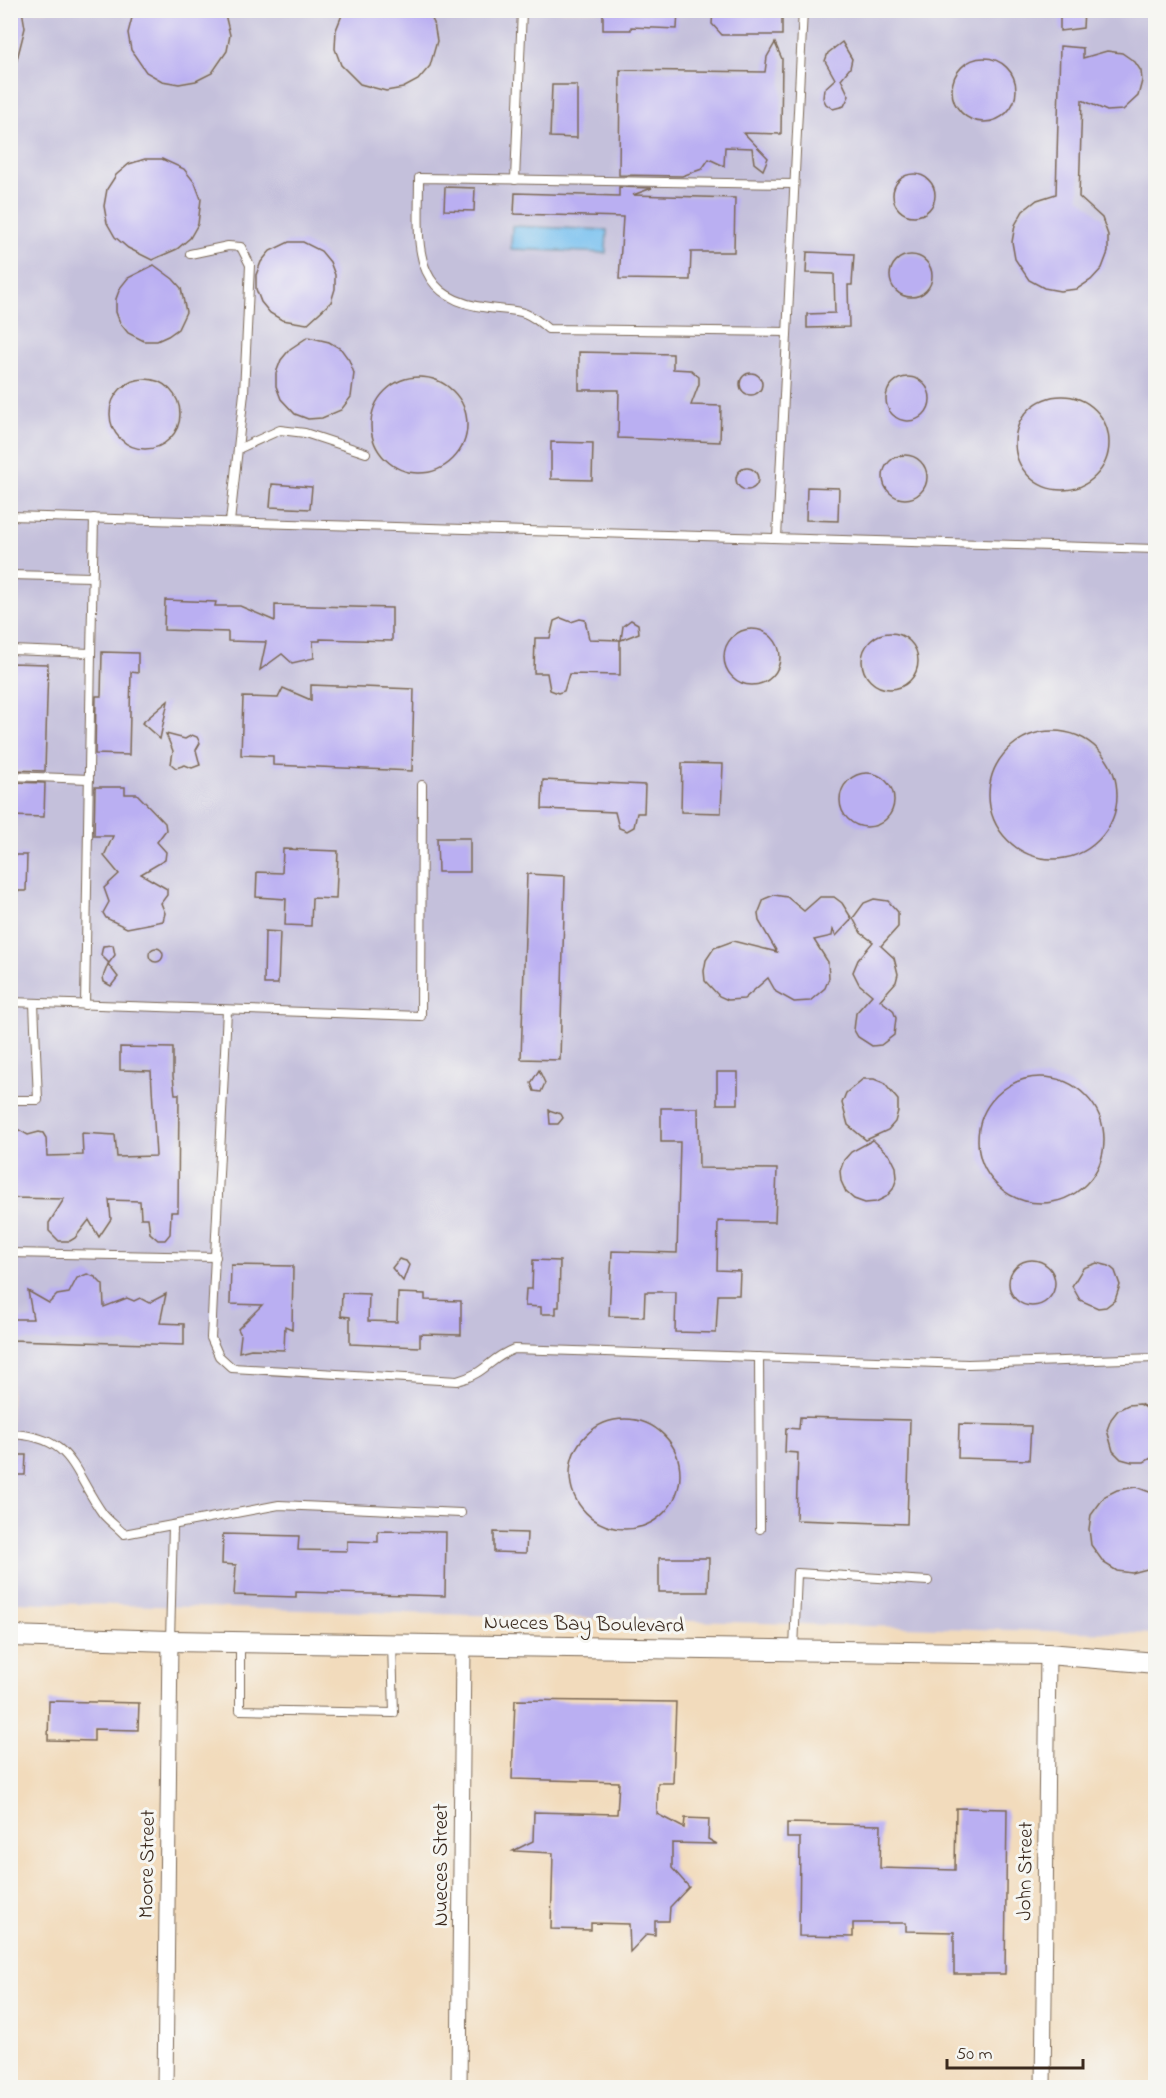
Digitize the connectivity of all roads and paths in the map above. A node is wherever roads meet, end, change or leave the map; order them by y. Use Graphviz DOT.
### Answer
graph roads {
  1 [pos="522,10"];
  2 [pos="803,10"];
  3 [pos="515,180"];
  4 [pos="794,184"];
  5 [pos="190,254"];
  6 [pos="787,332"];
  7 [pos="238,449"];
  8 [pos="366,453"];
  9 [pos="10,516"];
  10 [pos="94,518"];
  11 [pos="230,522"];
  12 [pos="777,538"];
  13 [pos="1155,549"];
  14 [pos="10,575"];
  15 [pos="92,577"];
  16 [pos="10,650"];
  17 [pos="91,653"];
  18 [pos="10,776"];
  19 [pos="89,778"];
  20 [pos="422,784"];
  21 [pos="10,1002"];
  22 [pos="34,1003"];
  23 [pos="85,1005"];
  24 [pos="227,1010"];
  25 [pos="10,1100"];
  26 [pos="10,1253"];
  27 [pos="216,1257"];
  28 [pos="759,1357"];
  29 [pos="1155,1358"];
  30 [pos="10,1434"];
  31 [pos="461,1513"];
  32 [pos="173,1525"];
  33 [pos="760,1529"];
  34 [pos="928,1581"];
  35 [pos="10,1636"];
  36 [pos="170,1641"];
  37 [pos="240,1642"];
  38 [pos="392,1643"];
  39 [pos="463,1644"];
  40 [pos="794,1651"];
  41 [pos="1048,1654"];
  42 [pos="1155,1663"];
  43 [pos="10,1735"];
  44 [pos="10,1804"];
  45 [pos="165,2088"];
  46 [pos="459,2088"];
  47 [pos="1043,2088"];
  1 -- 3 [label="lane"];
  2 -- 4 [label="lane"];
  3 -- 4 [label="lane"];
  3 -- 6 [label="lane"];
  4 -- 6 [label="lane"];
  5 -- 7 [label="lane"];
  6 -- 12 [label="lane"];
  7 -- 8 [label="lane"];
  7 -- 11 [label="lane"];
  9 -- 10 [label="lane"];
  10 -- 11 [label="lane"];
  10 -- 15 [label="lane"];
  11 -- 12 [label="lane"];
  12 -- 13 [label="lane"];
  14 -- 15 [label="lane"];
  15 -- 17 [label="lane"];
  16 -- 17 [label="lane"];
  17 -- 19 [label="lane"];
  18 -- 19 [label="lane"];
  19 -- 23 [label="lane"];
  20 -- 24 [label="lane"];
  21 -- 22 [label="lane"];
  22 -- 23 [label="lane"];
  22 -- 25 [label="lane"];
  23 -- 24 [label="lane"];
  24 -- 27 [label="lane"];
  26 -- 27 [label="lane"];
  27 -- 28 [label="lane"];
  28 -- 29 [label="lane"];
  28 -- 33 [label="lane"];
  30 -- 32 [label="lane"];
  31 -- 32 [label="lane"];
  32 -- 36 [label="lane"];
  34 -- 40 [label="lane"];
  35 -- 36 [label="street, Nueces Bay Boulevard"];
  36 -- 37 [label="street, Nueces Bay Boulevard"];
  36 -- 45 [label="street, Moore Street"];
  37 -- 38 [label="street, Nueces Bay Boulevard"];
  37 -- 38 [label="lane"];
  38 -- 39 [label="street, Nueces Bay Boulevard"];
  39 -- 40 [label="street, Nueces Bay Boulevard"];
  39 -- 46 [label="street, Nueces Street"];
  40 -- 41 [label="street, Nueces Bay Boulevard"];
  41 -- 42 [label="street, Nueces Bay Boulevard"];
  41 -- 47 [label="street, John Street"];
  43 -- 44 [label="lane"];
}
